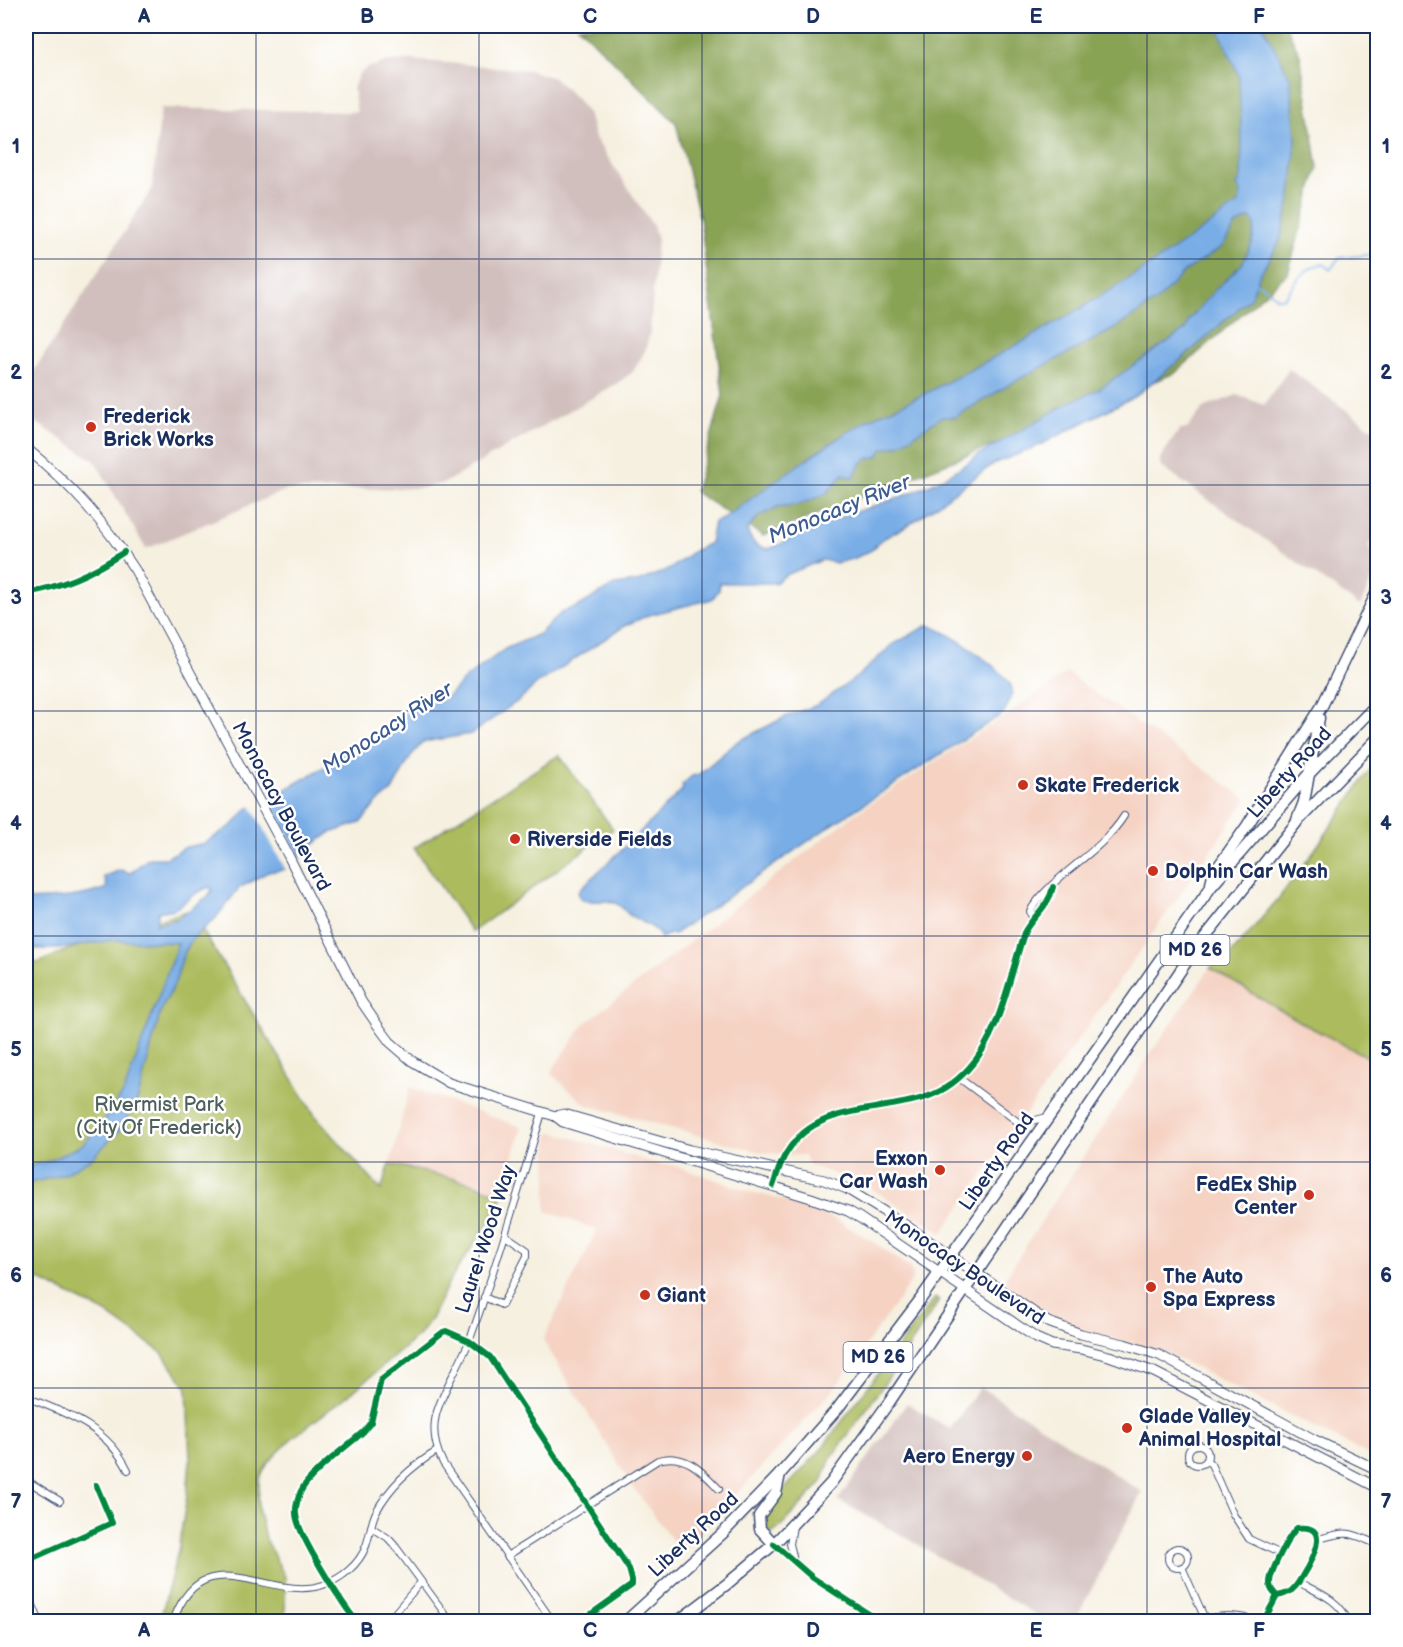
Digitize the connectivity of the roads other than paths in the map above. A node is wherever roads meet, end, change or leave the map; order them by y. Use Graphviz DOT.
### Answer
graph roads {
  1 [pos="26,447"];
  2 [pos="124,552"];
  3 [pos="1377,590"];
  4 [pos="26,593"];
  5 [pos="1377,704"];
  6 [pos="1322,706"];
  7 [pos="1377,738"];
  8 [pos="1307,776"];
  9 [pos="1124,816"];
  10 [pos="1297,822"];
  11 [pos="1211,887"];
  12 [pos="959,1078"];
  13 [pos="542,1113"];
  14 [pos="1050,1115"];
  15 [pos="555,1116"];
  16 [pos="779,1170"];
  17 [pos="773,1186"];
  18 [pos="505,1235"];
  19 [pos="951,1256"];
  20 [pos="939,1272"];
  21 [pos="975,1273"];
  22 [pos="964,1290"];
  23 [pos="484,1297"];
  24 [pos="470,1341"];
  25 [pos="26,1397"];
  26 [pos="437,1451"];
  27 [pos="1207,1461"];
  28 [pos="129,1470"];
  29 [pos="1377,1470"];
  30 [pos="780,1474"];
  31 [pos="26,1480"];
  32 [pos="96,1485"];
  33 [pos="1377,1488"];
  34 [pos="719,1489"];
  35 [pos="60,1501"];
  36 [pos="587,1504"];
  37 [pos="793,1526"];
  38 [pos="371,1527"];
  39 [pos="1318,1539"];
  40 [pos="774,1544"];
  41 [pos="1377,1545"];
  42 [pos="1281,1554"];
  43 [pos="507,1556"];
  44 [pos="26,1561"];
  45 [pos="795,1563"];
  46 [pos="1182,1567"];
  47 [pos="330,1582"];
  48 [pos="421,1582"];
  49 [pos="1298,1582"];
  50 [pos="26,1589"];
  51 [pos="1277,1596"];
  52 [pos="1202,1620"];
  53 [pos="40,1622"];
  54 [pos="173,1622"];
  55 [pos="357,1622"];
  56 [pos="387,1622"];
  57 [pos="450,1622"];
  58 [pos="553,1622"];
  59 [pos="580,1622"];
  60 [pos="624,1622"];
  61 [pos="677,1622"];
  62 [pos="881,1622"];
  63 [pos="1256,1622"];
  64 [pos="1263,1622"];
  65 [pos="1348,1622"];
  1 -- 2 [label="main road, Monocacy Boulevard"];
  2 -- 4 [label="street"];
  2 -- 13 [label="main road, Monocacy Boulevard"];
  3 -- 6 [label="main road"];
  5 -- 8 [label="main road, Liberty Road / MD 26"];
  6 -- 8 [label="main road"];
  6 -- 11 [label="main road"];
  7 -- 10 [label="main road, Liberty Road / MD 26"];
  8 -- 10 [label="main road"];
  8 -- 11 [label="main road, Liberty Road / MD 26"];
  9 -- 12 [label="street"];
  10 -- 21 [label="main road, Liberty Road / MD 26"];
  11 -- 14 [label="main road, Liberty Road / MD 26"];
  12 -- 14 [label="street"];
  12 -- 16 [label="street"];
  13 -- 15 [label="main road, Monocacy Boulevard"];
  13 -- 18 [label="street, Laurel Wood Way"];
  14 -- 19 [label="main road, Liberty Road / MD 26"];
  15 -- 16 [label="main road, Monocacy Boulevard"];
  15 -- 17 [label="main road, Monocacy Boulevard"];
  16 -- 17 [label="street"];
  16 -- 19 [label="main road, Monocacy Boulevard"];
  17 -- 20 [label="main road, Monocacy Boulevard"];
  18 -- 23 [label="street, Laurel Wood Way"];
  18 -- 23 [label="street"];
  19 -- 20 [label="main road, Liberty Road / MD 26"];
  19 -- 21 [label="main road, Monocacy Boulevard"];
  20 -- 22 [label="main road, Monocacy Boulevard"];
  20 -- 30 [label="main road, Liberty Road / MD 26"];
  21 -- 22 [label="main road, Liberty Road / MD 26"];
  21 -- 29 [label="main road, Monocacy Boulevard"];
  22 -- 33 [label="main road, Monocacy Boulevard"];
  22 -- 37 [label="main road, Liberty Road / MD 26"];
  23 -- 24 [label="street, Laurel Wood Way"];
  24 -- 26 [label="street, Laurel Wood Way"];
  24 -- 36 [label="street"];
  24 -- 47 [label="street"];
  25 -- 28 [label="street"];
  26 -- 38 [label="street"];
  26 -- 43 [label="street, Laurel Wood Way"];
  27 -- 42 [label="street"];
  30 -- 40 [label="main road"];
  30 -- 60 [label="main road, Liberty Road / MD 26"];
  31 -- 35 [label="street"];
  32 -- 44 [label="street"];
  34 -- 36 [label="street"];
  36 -- 43 [label="street"];
  36 -- 59 [label="street"];
  37 -- 40 [label="main road, Liberty Road / MD 26"];
  37 -- 45 [label="street"];
  38 -- 47 [label="street"];
  38 -- 48 [label="street"];
  39 -- 41 [label="street"];
  39 -- 42 [label="street"];
  39 -- 49 [label="street"];
  40 -- 45 [label="street"];
  40 -- 61 [label="main road, Liberty Road / MD 26"];
  42 -- 51 [label="street"];
  43 -- 58 [label="street, Laurel Wood Way"];
  45 -- 62 [label="street"];
  46 -- 52 [label="street"];
  47 -- 54 [label="street"];
  47 -- 55 [label="street"];
  48 -- 56 [label="street"];
  48 -- 57 [label="street"];
  49 -- 51 [label="street"];
  49 -- 65 [label="street"];
  50 -- 53 [label="street"];
  51 -- 64 [label="street"];
  52 -- 63 [label="street"];
}
